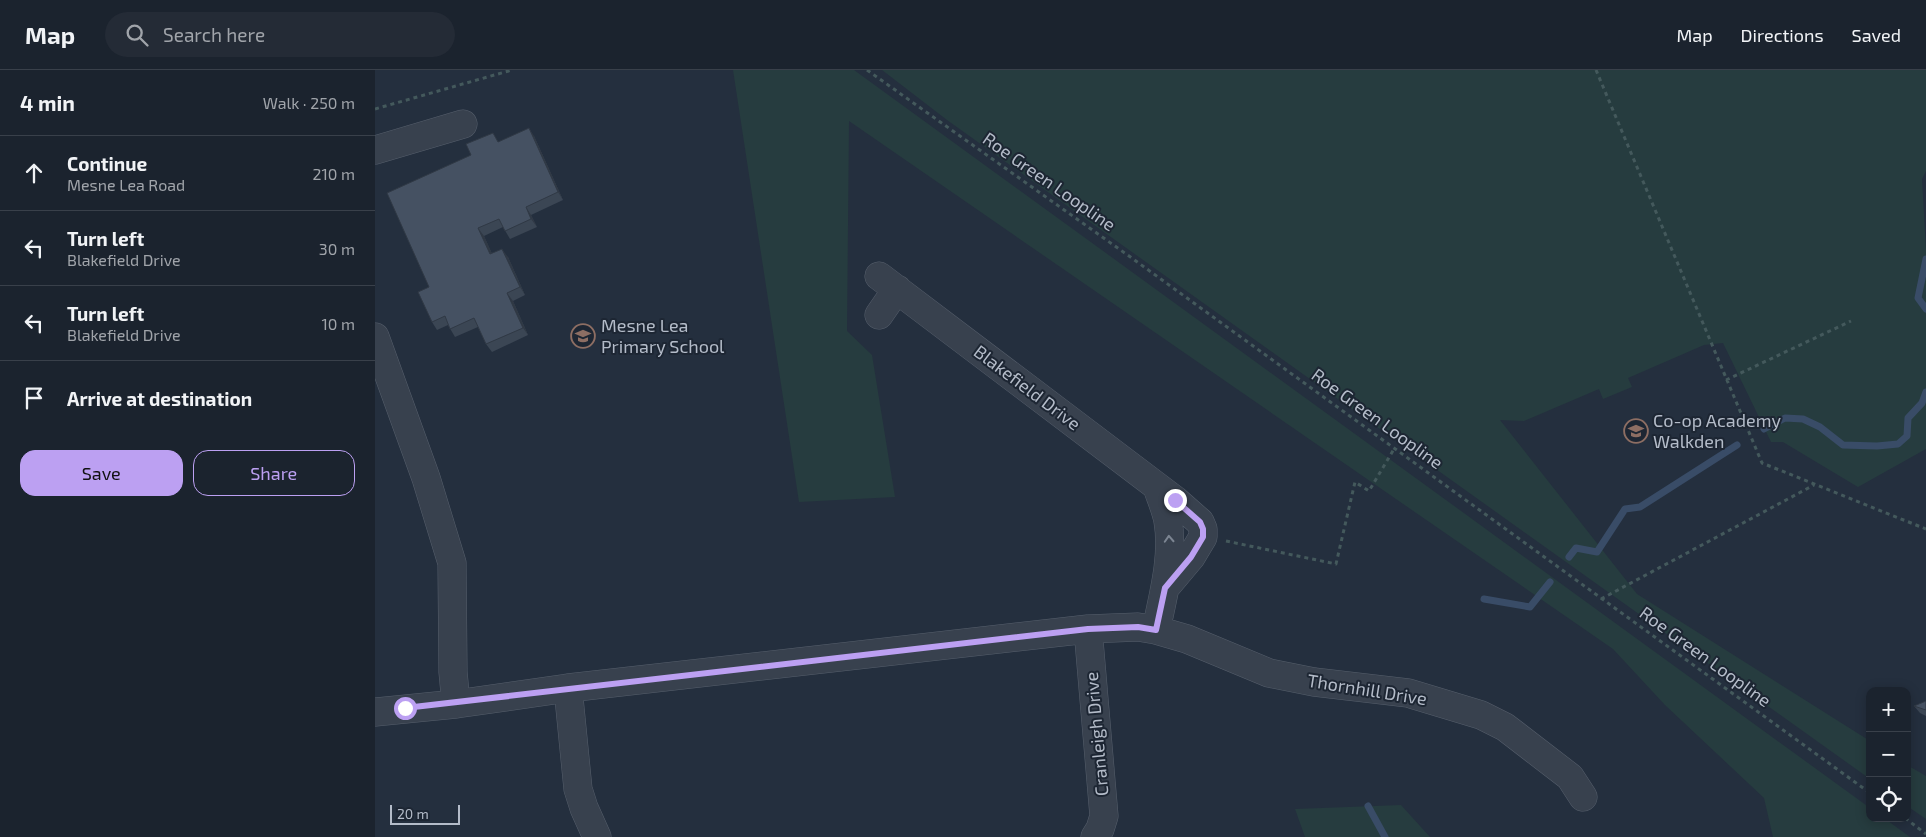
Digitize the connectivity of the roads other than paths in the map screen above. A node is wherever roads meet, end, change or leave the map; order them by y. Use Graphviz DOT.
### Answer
graph roads {
  1 [pos="463,124"];
  2 [pos="375,150"];
  3 [pos="879,314"];
  4 [pos="375,337"];
  5 [pos="385,392"];
  6 [pos="1157,488"];
  7 [pos="1165,588"];
  8 [pos="1088,629"];
  9 [pos="1156,630"];
  10 [pos="568,688"];
  11 [pos="456,704"];
  12 [pos="375,712"];
  13 [pos="1583,797"];
  14 [pos="597,837"];
  15 [pos="1095,837"];
  1 -- 2 [label="street"];
  3 -- 6 [label="street, Blakefield Drive"];
  4 -- 5 [label="street"];
  5 -- 11 [label="street"];
  7 -- 6 [label="street, one-way"];
  6 -- 7 [label="street, Blakefield Drive"];
  7 -- 9 [label="street"];
  8 -- 9 [label="street, Thornhill Drive"];
  8 -- 10 [label="street, Thornhill Drive"];
  8 -- 15 [label="street, Cranleigh Drive"];
  9 -- 13 [label="street, Thornhill Drive"];
  10 -- 11 [label="street, Thornhill Drive"];
  10 -- 14 [label="street"];
  11 -- 12 [label="street, Thornhill Drive"];
}
